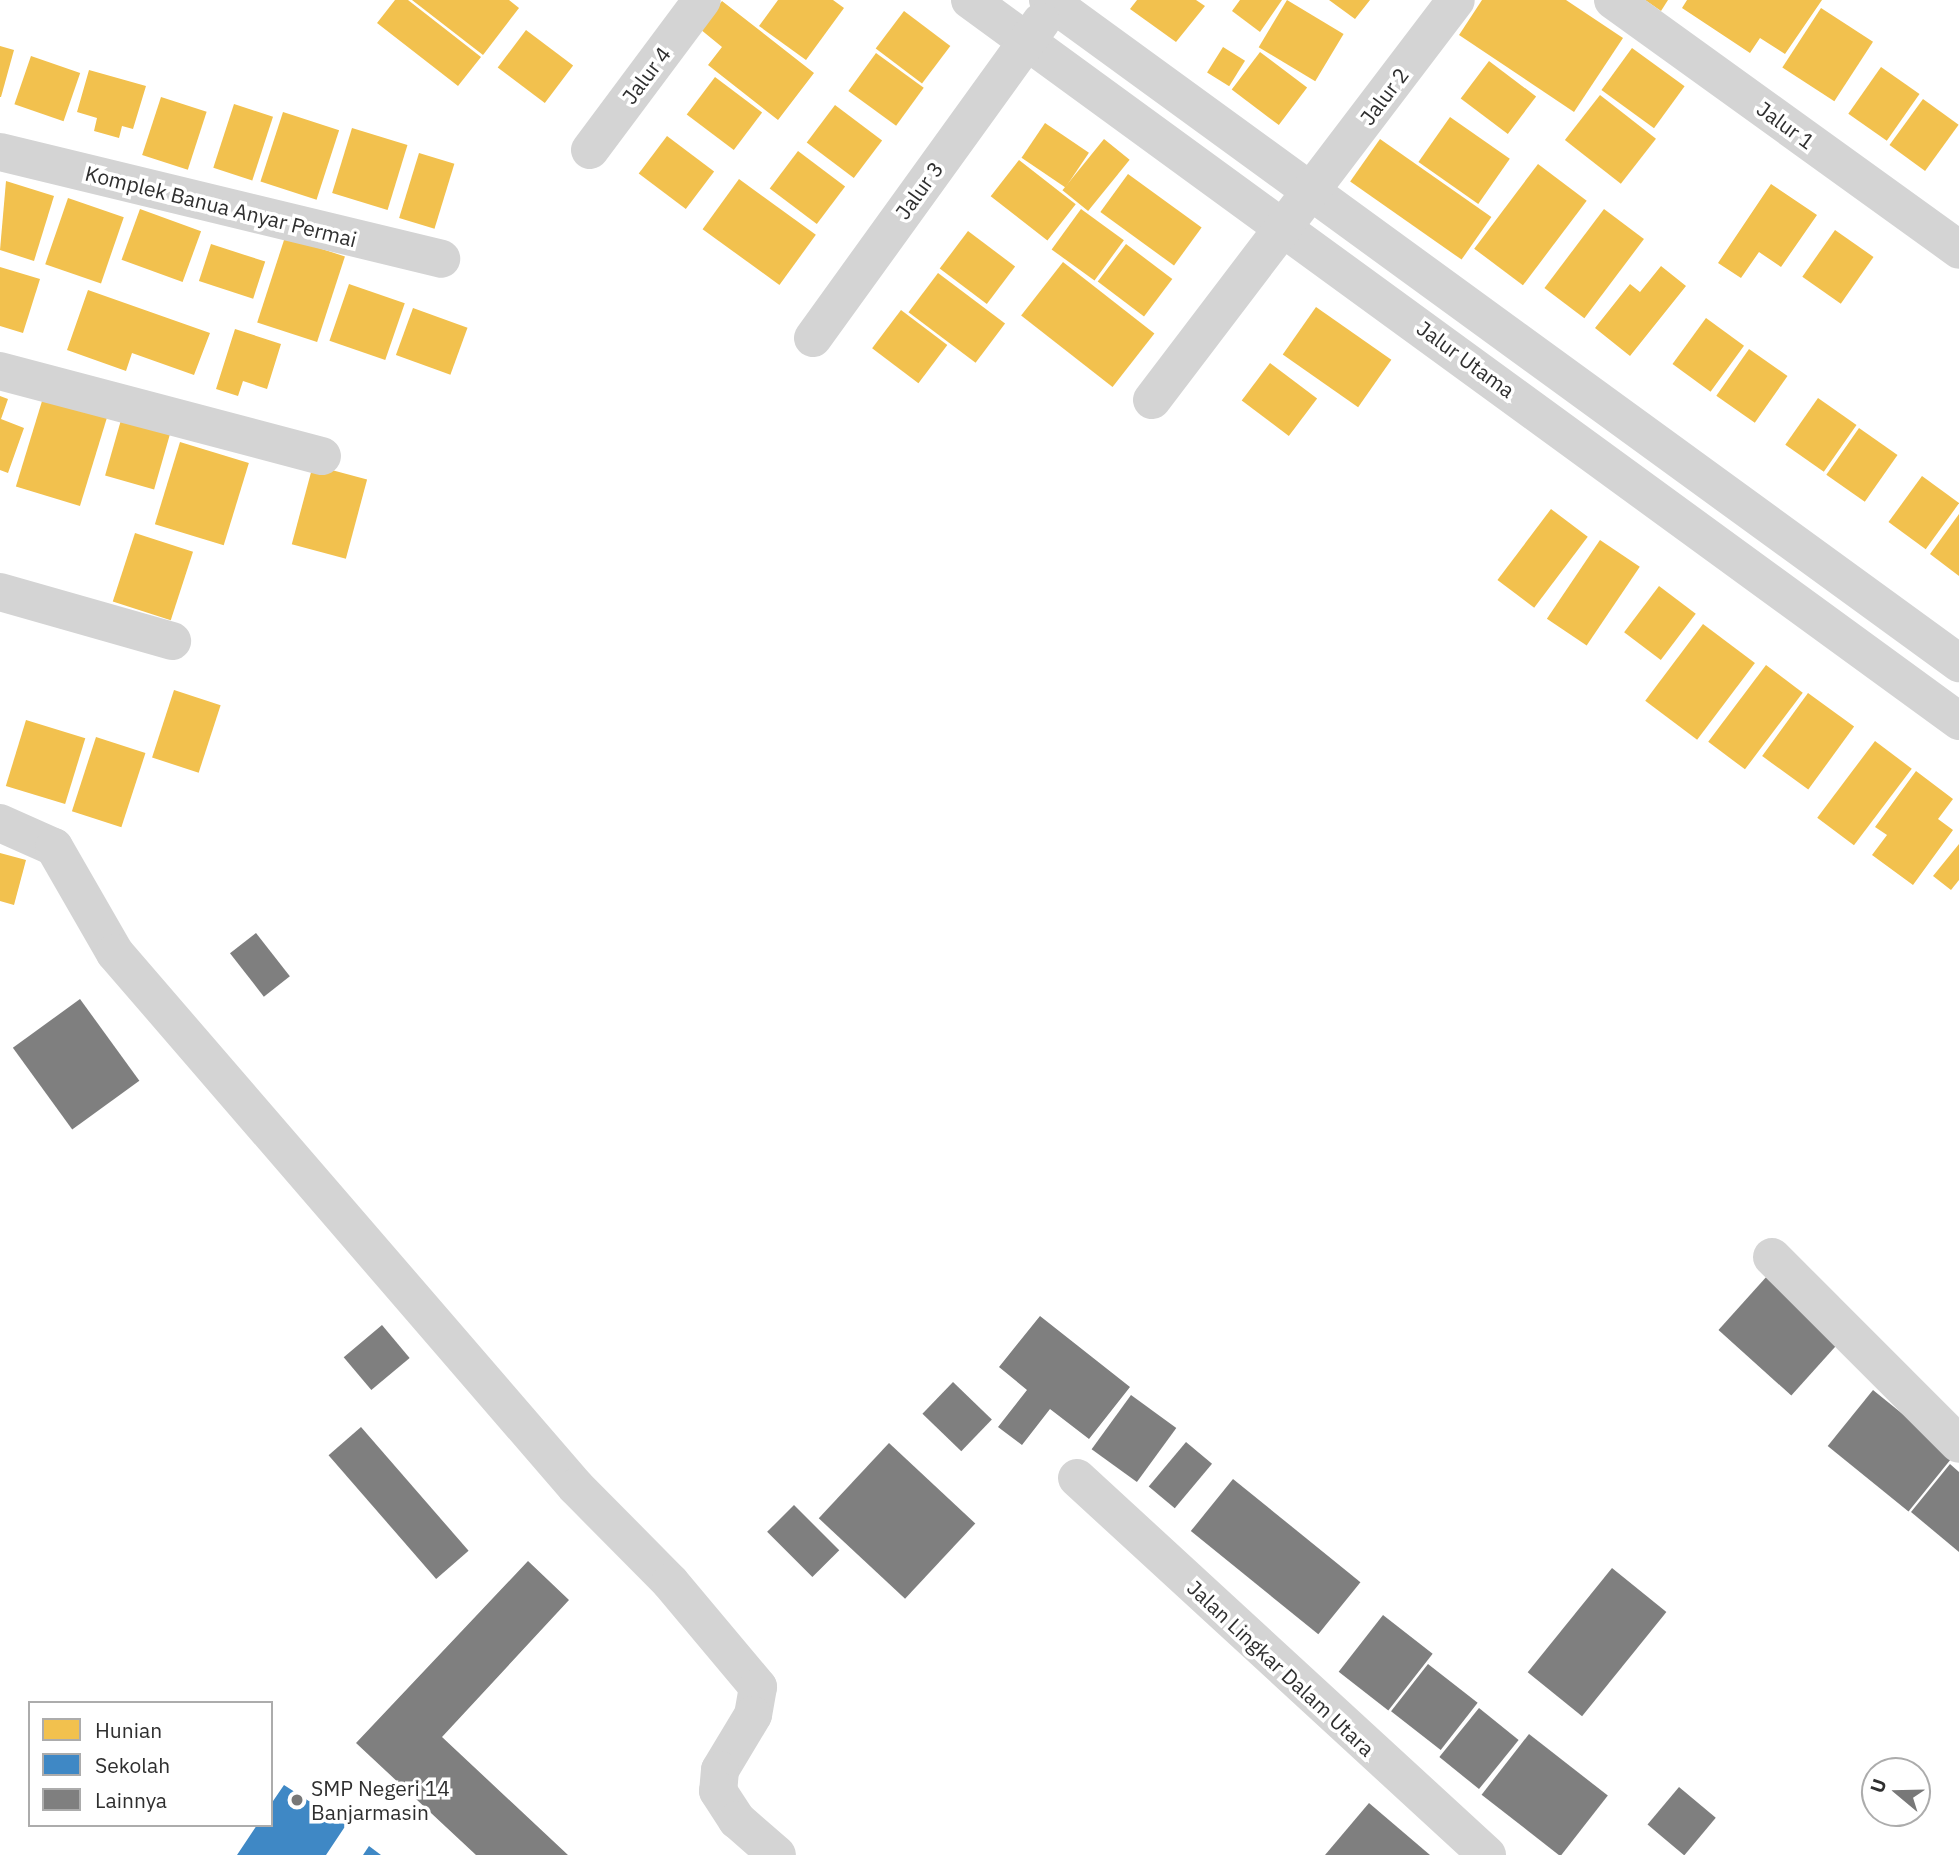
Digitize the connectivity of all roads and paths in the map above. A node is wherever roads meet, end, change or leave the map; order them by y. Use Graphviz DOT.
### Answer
graph roads {
  1 [pos="702,0"];
  2 [pos="970,0"];
  3 [pos="1456,0"];
  4 [pos="1613,0"];
  5 [pos="1054,2"];
  6 [pos="1026,42"];
  7 [pos="590,150"];
  8 [pos="0,152"];
  9 [pos="1313,191"];
  10 [pos="1285,228"];
  11 [pos="1954,236"];
  12 [pos="441,260"];
  13 [pos="813,338"];
  14 [pos="0,371"];
  15 [pos="1152,400"];
  16 [pos="322,456"];
  17 [pos="1771,524"];
  18 [pos="1743,559"];
  19 [pos="0,592"];
  20 [pos="172,641"];
  21 [pos="1959,663"];
  22 [pos="1959,722"];
  23 [pos="0,823"];
  24 [pos="1772,1257"];
  25 [pos="1959,1444"];
  26 [pos="1077,1478"];
  27 [pos="776,1855"];
  28 [pos="1487,1855"];
  1 -- 7 [label="street, Jalur 4"];
  2 -- 6 [label="street, Jalur Utama"];
  3 -- 9 [label="street, Jalur 2"];
  4 -- 11 [label="street, Jalur 1"];
  5 -- 6 [label="street, Jalur 3"];
  5 -- 9 [label="street"];
  6 -- 10 [label="street, Jalur Utama"];
  6 -- 13 [label="street, Jalur 3"];
  8 -- 12 [label="street, Komplek Banua Anyar Permai"];
  9 -- 10 [label="street, Jalur 2"];
  9 -- 17 [label="street"];
  10 -- 15 [label="street"];
  10 -- 18 [label="street, Jalur Utama"];
  14 -- 16 [label="street"];
  17 -- 18 [label="street"];
  17 -- 21 [label="street"];
  18 -- 22 [label="street, Jalur Utama"];
  19 -- 20 [label="street"];
  23 -- 27 [label="street"];
  24 -- 25 [label="street"];
  26 -- 28 [label="street, Jalan Lingkar Dalam Utara"];
}
